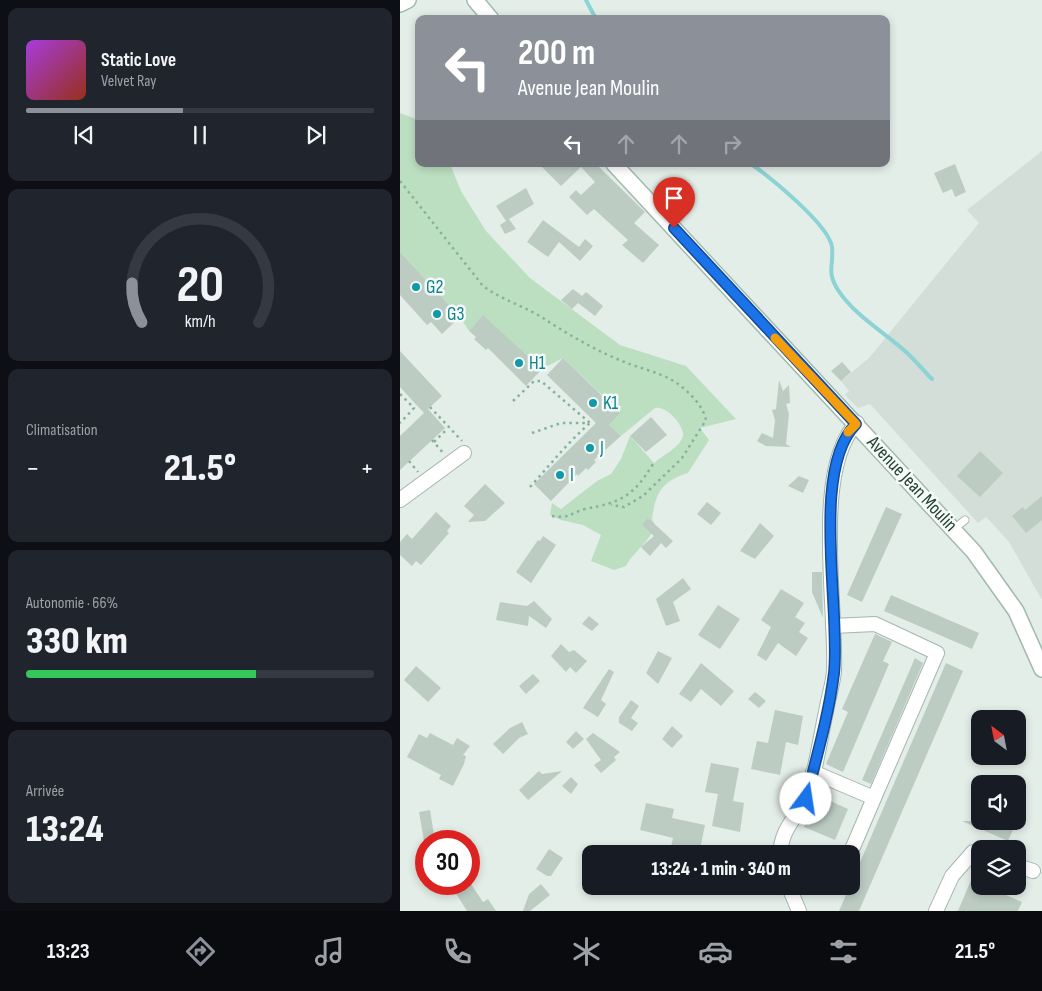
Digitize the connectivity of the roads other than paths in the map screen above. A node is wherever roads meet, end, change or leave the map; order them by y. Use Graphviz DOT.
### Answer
graph roads {
  1 [pos="408,0"];
  2 [pos="475,0"];
  3 [pos="400,4"];
  4 [pos="488,15"];
  5 [pos="617,167"];
  6 [pos="856,424"];
  7 [pos="465,449"];
  8 [pos="400,500"];
  9 [pos="833,626"];
  10 [pos="1042,668"];
  11 [pos="813,772"];
  12 [pos="874,798"];
  13 [pos="781,845"];
  14 [pos="854,845"];
  15 [pos="959,847"];
  16 [pos="971,851"];
  17 [pos="971,859"];
  18 [pos="1026,869"];
  19 [pos="1033,871"];
  20 [pos="792,895"];
  21 [pos="799,911"];
  22 [pos="936,911"];
  1 -- 3 [label="main road"];
  2 -- 4 [label="main road"];
  5 -- 6 [label="main road, Avenue Jean Moulin"];
  6 -- 9 [label="street"];
  6 -- 10 [label="main road, Avenue Jean Moulin"];
  7 -- 8 [label="street"];
  9 -- 11 [label="street"];
  9 -- 12 [label="street"];
  11 -- 12 [label="street"];
  11 -- 13 [label="street"];
  12 -- 14 [label="street"];
  15 -- 16 [label="street"];
  17 -- 22 [label="street"];
  18 -- 19 [label="street"];
  20 -- 21 [label="street"];
}
